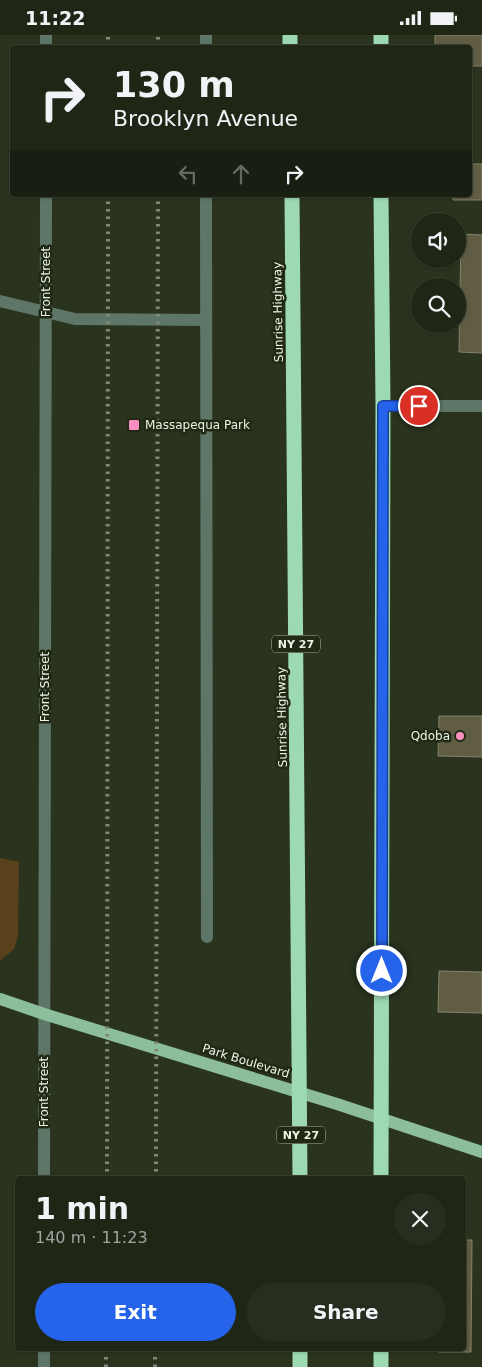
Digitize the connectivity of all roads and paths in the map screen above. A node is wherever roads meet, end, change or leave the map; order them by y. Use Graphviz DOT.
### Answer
graph roads {
  1 [pos="46,197"];
  2 [pos="206,197"];
  3 [pos="292,197"];
  4 [pos="382,197"];
  5 [pos="0,301"];
  6 [pos="46,313"];
  7 [pos="206,320"];
  8 [pos="383,406"];
  9 [pos="482,406"];
  10 [pos="207,937"];
  11 [pos="0,999"];
  12 [pos="44,1014"];
  13 [pos="301,1092"];
  14 [pos="381,1118"];
  15 [pos="482,1152"];
  16 [pos="44,1176"];
  17 [pos="300,1176"];
  18 [pos="381,1176"];
  19 [pos="44,1351"];
  20 [pos="300,1351"];
  21 [pos="381,1351"];
  22 [pos="44,1367"];
  23 [pos="300,1367"];
  24 [pos="380,1367"];
  1 -- 6 [label="street, Front Street"];
  2 -- 7 [label="street"];
  3 -- 13 [label="highway, Sunrise Highway / NY 27"];
  4 -- 8 [label="highway"];
  5 -- 6 [label="street"];
  6 -- 7 [label="street"];
  6 -- 12 [label="street, Front Street"];
  7 -- 10 [label="street"];
  8 -- 9 [label="street"];
  8 -- 14 [label="highway"];
  11 -- 12 [label="main road, Park Boulevard"];
  12 -- 13 [label="main road, Park Boulevard"];
  12 -- 16 [label="street, Front Street"];
  13 -- 14 [label="main road, Park Boulevard"];
  13 -- 17 [label="highway, Sunrise Highway / NY 27"];
  14 -- 15 [label="main road, Park Boulevard"];
  14 -- 18 [label="highway"];
  19 -- 22 [label="street"];
  20 -- 23 [label="highway"];
  21 -- 24 [label="highway"];
}
